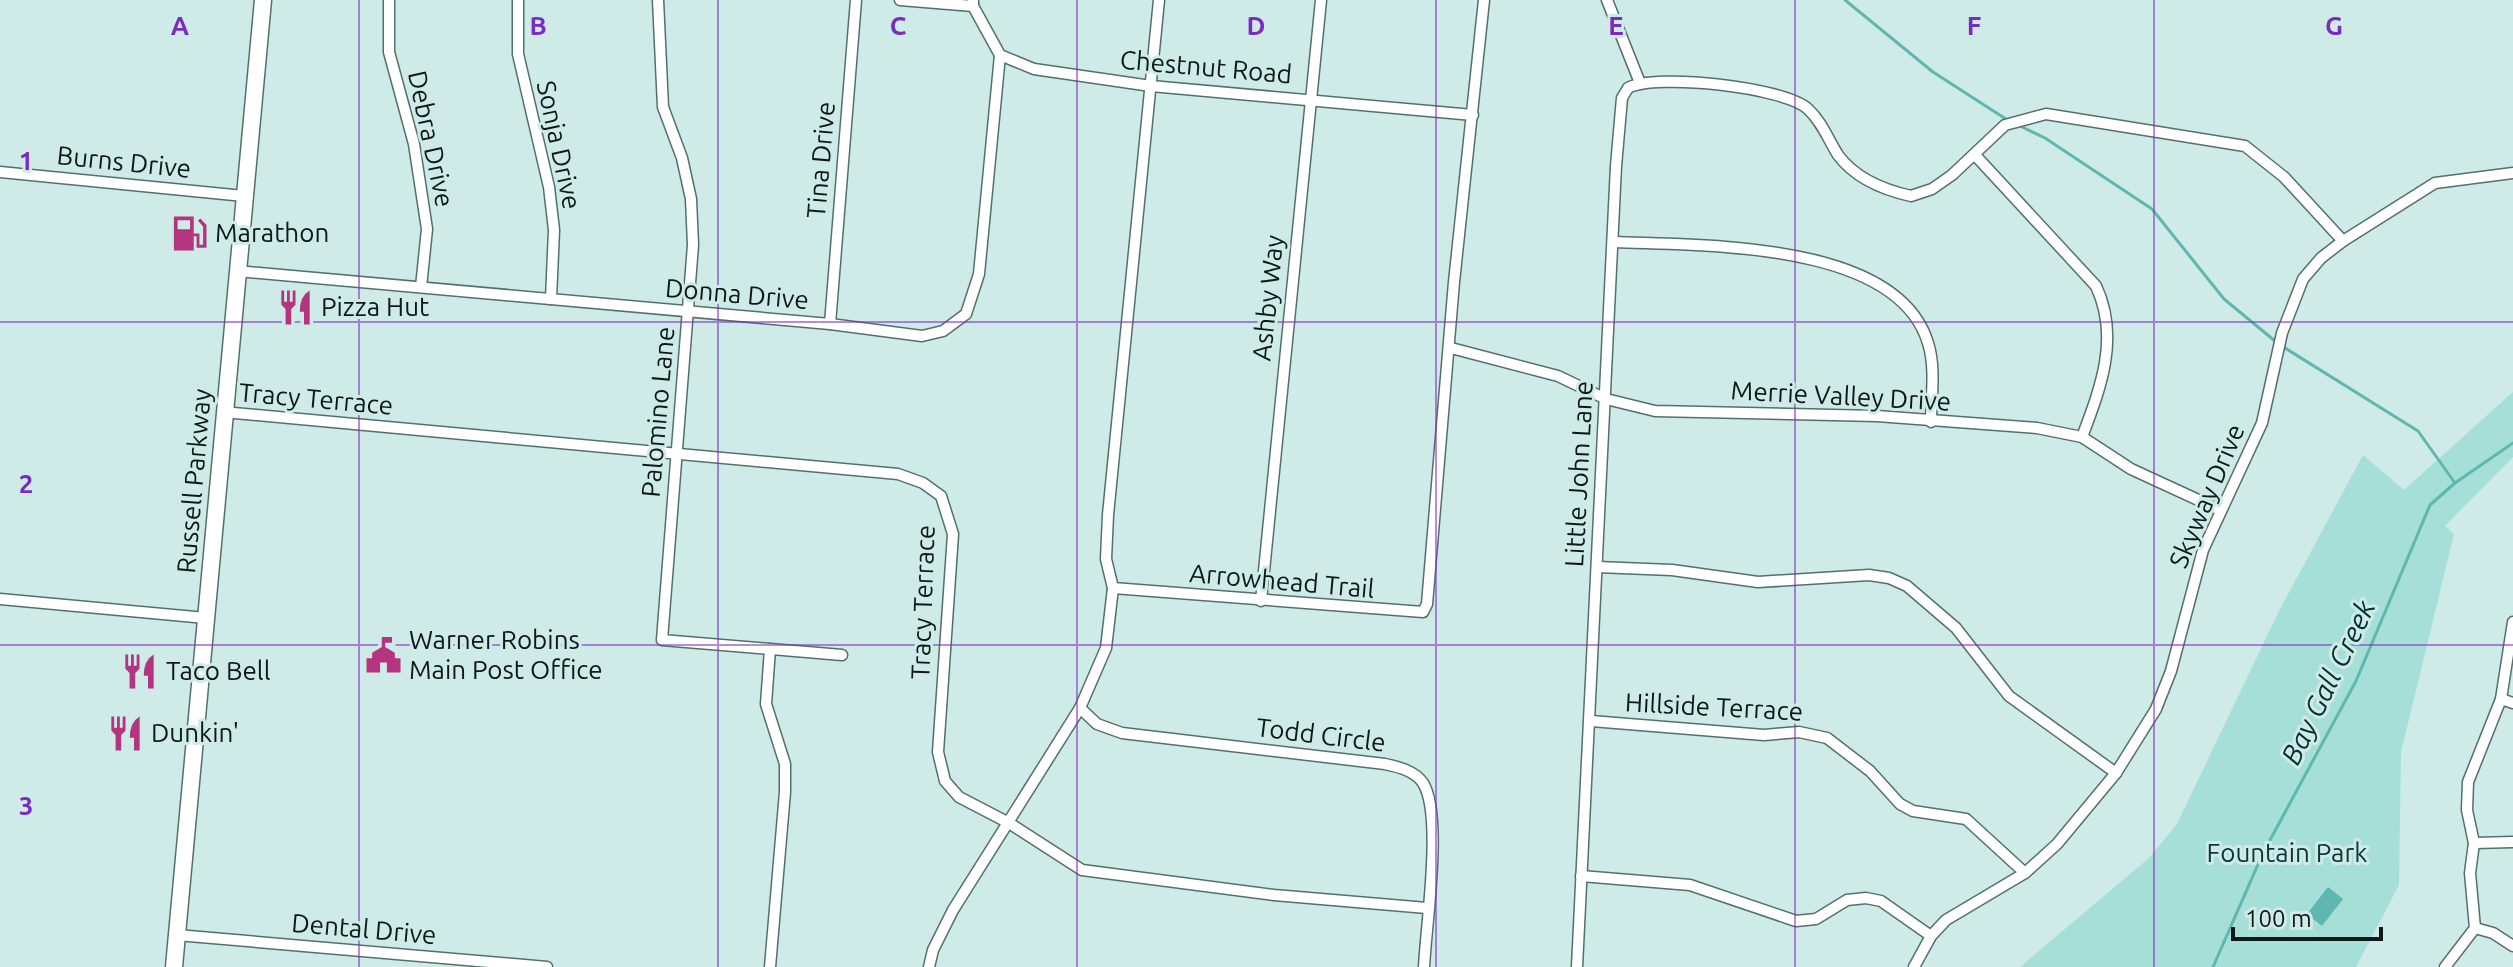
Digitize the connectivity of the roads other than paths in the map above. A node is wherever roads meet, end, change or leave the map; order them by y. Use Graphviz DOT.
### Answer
graph roads {
  1 [pos="263,0"];
  2 [pos="389,0"];
  3 [pos="518,0"];
  4 [pos="658,0"];
  5 [pos="856,0"];
  6 [pos="900,0"];
  7 [pos="1159,0"];
  8 [pos="1321,0"];
  9 [pos="1484,0"];
  10 [pos="1607,0"];
  11 [pos="973,3"];
  12 [pos="1000,55"];
  13 [pos="1640,83"];
  14 [pos="1151,86"];
  15 [pos="1310,98"];
  16 [pos="1473,115"];
  17 [pos="1975,155"];
  18 [pos="0,172"];
  19 [pos="2513,173"];
  20 [pos="244,196"];
  21 [pos="2343,241"];
  22 [pos="1615,242"];
  23 [pos="237,271"];
  24 [pos="421,287"];
  25 [pos="551,299"];
  26 [pos="689,313"];
  27 [pos="830,324"];
  28 [pos="1451,348"];
  29 [pos="1606,399"];
  30 [pos="223,412"];
  31 [pos="1931,422"];
  32 [pos="2082,437"];
  33 [pos="676,453"];
  34 [pos="2220,510"];
  35 [pos="1597,567"];
  36 [pos="1113,588"];
  37 [pos="0,599"];
  38 [pos="1261,601"];
  39 [pos="206,618"];
  40 [pos="2513,622"];
  41 [pos="770,649"];
  42 [pos="842,655"];
  43 [pos="2501,699"];
  44 [pos="2513,703"];
  45 [pos="1080,708"];
  46 [pos="1591,721"];
  47 [pos="2116,773"];
  48 [pos="1009,823"];
  49 [pos="2513,842"];
  50 [pos="2474,843"];
  51 [pos="2025,873"];
  52 [pos="1581,876"];
  53 [pos="1427,908"];
  54 [pos="2475,928"];
  55 [pos="177,935"];
  56 [pos="1931,936"];
  57 [pos="2513,946"];
  58 [pos="174,967"];
  59 [pos="547,967"];
  60 [pos="770,967"];
  61 [pos="929,967"];
  62 [pos="1424,967"];
  63 [pos="1577,967"];
  64 [pos="1914,967"];
  65 [pos="2445,967"];
  1 -- 20 [label="main road, Russell Parkway"];
  2 -- 24 [label="street, Debra Drive"];
  3 -- 25 [label="street, Sonja Drive"];
  4 -- 26 [label="street, Palomino Lane"];
  5 -- 27 [label="street, Tina Drive"];
  6 -- 11 [label="street"];
  7 -- 14 [label="street"];
  8 -- 15 [label="street, Ashby Way"];
  9 -- 16 [label="street, Arrowhead Trail"];
  10 -- 13 [label="street"];
  11 -- 12 [label="street"];
  12 -- 14 [label="street, Chestnut Road"];
  12 -- 27 [label="street, Donna Drive"];
  13 -- 17 [label="street"];
  13 -- 22 [label="street, Little John Lane"];
  14 -- 15 [label="street, Chestnut Road"];
  14 -- 36 [label="street"];
  15 -- 16 [label="street, Chestnut Road"];
  15 -- 38 [label="street, Ashby Way"];
  16 -- 28 [label="street, Arrowhead Trail"];
  17 -- 21 [label="street"];
  17 -- 32 [label="street"];
  18 -- 20 [label="street, Burns Drive"];
  19 -- 21 [label="street, Skyway Drive"];
  20 -- 23 [label="main road, Russell Parkway"];
  21 -- 34 [label="street, Skyway Drive"];
  22 -- 29 [label="street, Little John Lane"];
  22 -- 31 [label="street"];
  23 -- 24 [label="street, Donna Drive"];
  23 -- 30 [label="main road, Russell Parkway"];
  24 -- 25 [label="street, Donna Drive"];
  25 -- 26 [label="street, Donna Drive"];
  26 -- 27 [label="street, Donna Drive"];
  26 -- 33 [label="street, Palomino Lane"];
  28 -- 29 [label="street, Merrie Valley Drive"];
  28 -- 38 [label="street, Arrowhead Trail"];
  29 -- 31 [label="street, Merrie Valley Drive"];
  29 -- 35 [label="street, Little John Lane"];
  30 -- 33 [label="street, Tracy Terrace"];
  30 -- 39 [label="main road, Russell Parkway"];
  31 -- 32 [label="street, Merrie Valley Drive"];
  32 -- 34 [label="street, Merrie Valley Drive"];
  33 -- 41 [label="street, Palomino Lane"];
  33 -- 48 [label="street, Tracy Terrace"];
  34 -- 47 [label="street, Skyway Drive"];
  35 -- 46 [label="street, Little John Lane"];
  35 -- 47 [label="street"];
  36 -- 38 [label="street, Arrowhead Trail"];
  36 -- 45 [label="street"];
  37 -- 39 [label="street"];
  39 -- 55 [label="main road, Russell Parkway"];
  40 -- 43 [label="street"];
  41 -- 42 [label="street"];
  41 -- 60 [label="street"];
  43 -- 44 [label="street"];
  43 -- 50 [label="street"];
  45 -- 48 [label="street"];
  45 -- 53 [label="street, Todd Circle"];
  46 -- 51 [label="street, Hillside Terrace"];
  46 -- 52 [label="street, Little John Lane"];
  47 -- 51 [label="street, Skyway Drive"];
  48 -- 53 [label="street, Tracy Terrace"];
  48 -- 61 [label="street"];
  49 -- 50 [label="street"];
  50 -- 54 [label="street"];
  51 -- 56 [label="street, Skyway Drive"];
  52 -- 56 [label="street"];
  52 -- 63 [label="street, Little John Lane"];
  53 -- 62 [label="street, Todd Circle"];
  54 -- 57 [label="street"];
  54 -- 65 [label="street"];
  55 -- 58 [label="main road, Russell Parkway"];
  55 -- 59 [label="street, Dental Drive"];
  56 -- 64 [label="street, Skyway Drive"];
}
